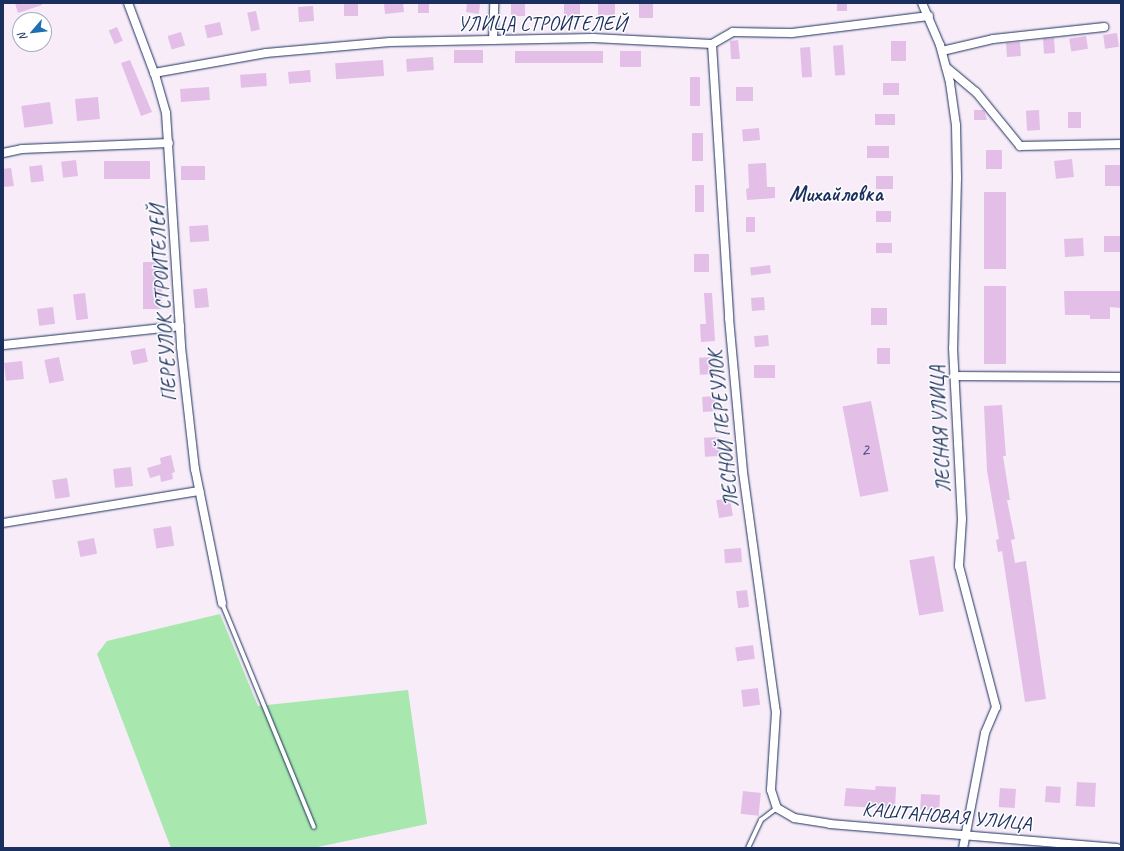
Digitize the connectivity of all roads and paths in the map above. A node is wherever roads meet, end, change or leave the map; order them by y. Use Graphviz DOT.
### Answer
graph roads {
  1 [pos="128,3"];
  2 [pos="494,3"];
  3 [pos="922,3"];
  4 [pos="929,16"];
  5 [pos="1104,26"];
  6 [pos="493,40"];
  7 [pos="712,44"];
  8 [pos="942,51"];
  9 [pos="946,67"];
  10 [pos="154,72"];
  11 [pos="168,143"];
  12 [pos="1121,144"];
  13 [pos="3,152"];
  14 [pos="180,326"];
  15 [pos="3,345"];
  16 [pos="954,376"];
  17 [pos="1121,376"];
  18 [pos="199,491"];
  19 [pos="3,523"];
  20 [pos="222,603"];
  21 [pos="777,808"];
  22 [pos="314,827"];
  23 [pos="964,835"];
  24 [pos="748,848"];
  25 [pos="963,848"];
  26 [pos="1117,848"];
  1 -- 10 [label="street, ПЕРЕУЛОК СТРОИТЕЛЕЙ"];
  2 -- 6 [label="street"];
  3 -- 4 [label="street, ЛЕСНАЯ УЛИЦА"];
  4 -- 7 [label="street"];
  4 -- 8 [label="street, ЛЕСНАЯ УЛИЦА"];
  5 -- 8 [label="street"];
  6 -- 7 [label="street, УЛИЦА СТРОИТЕЛЕЙ"];
  6 -- 10 [label="street, УЛИЦА СТРОИТЕЛЕЙ"];
  7 -- 21 [label="street, ЛЕСНОЙ ПЕРЕУЛОК"];
  8 -- 9 [label="street, ЛЕСНАЯ УЛИЦА"];
  9 -- 12 [label="street"];
  9 -- 16 [label="street, ЛЕСНАЯ УЛИЦА"];
  10 -- 11 [label="street, ПЕРЕУЛОК СТРОИТЕЛЕЙ"];
  11 -- 13 [label="street"];
  11 -- 14 [label="street, ПЕРЕУЛОК СТРОИТЕЛЕЙ"];
  14 -- 15 [label="street"];
  14 -- 18 [label="street, ПЕРЕУЛОК СТРОИТЕЛЕЙ"];
  16 -- 17 [label="street"];
  16 -- 23 [label="street, ЛЕСНАЯ УЛИЦА"];
  18 -- 19 [label="street"];
  18 -- 20 [label="street, ПЕРЕУЛОК СТРОИТЕЛЕЙ"];
  20 -- 22 [label="lane"];
  21 -- 23 [label="street, КАШТАНОВАЯ УЛИЦА"];
  21 -- 24 [label="lane"];
  23 -- 25 [label="street, ЛЕСНАЯ УЛИЦА"];
  23 -- 26 [label="street, КАШТАНОВАЯ УЛИЦА"];
}
